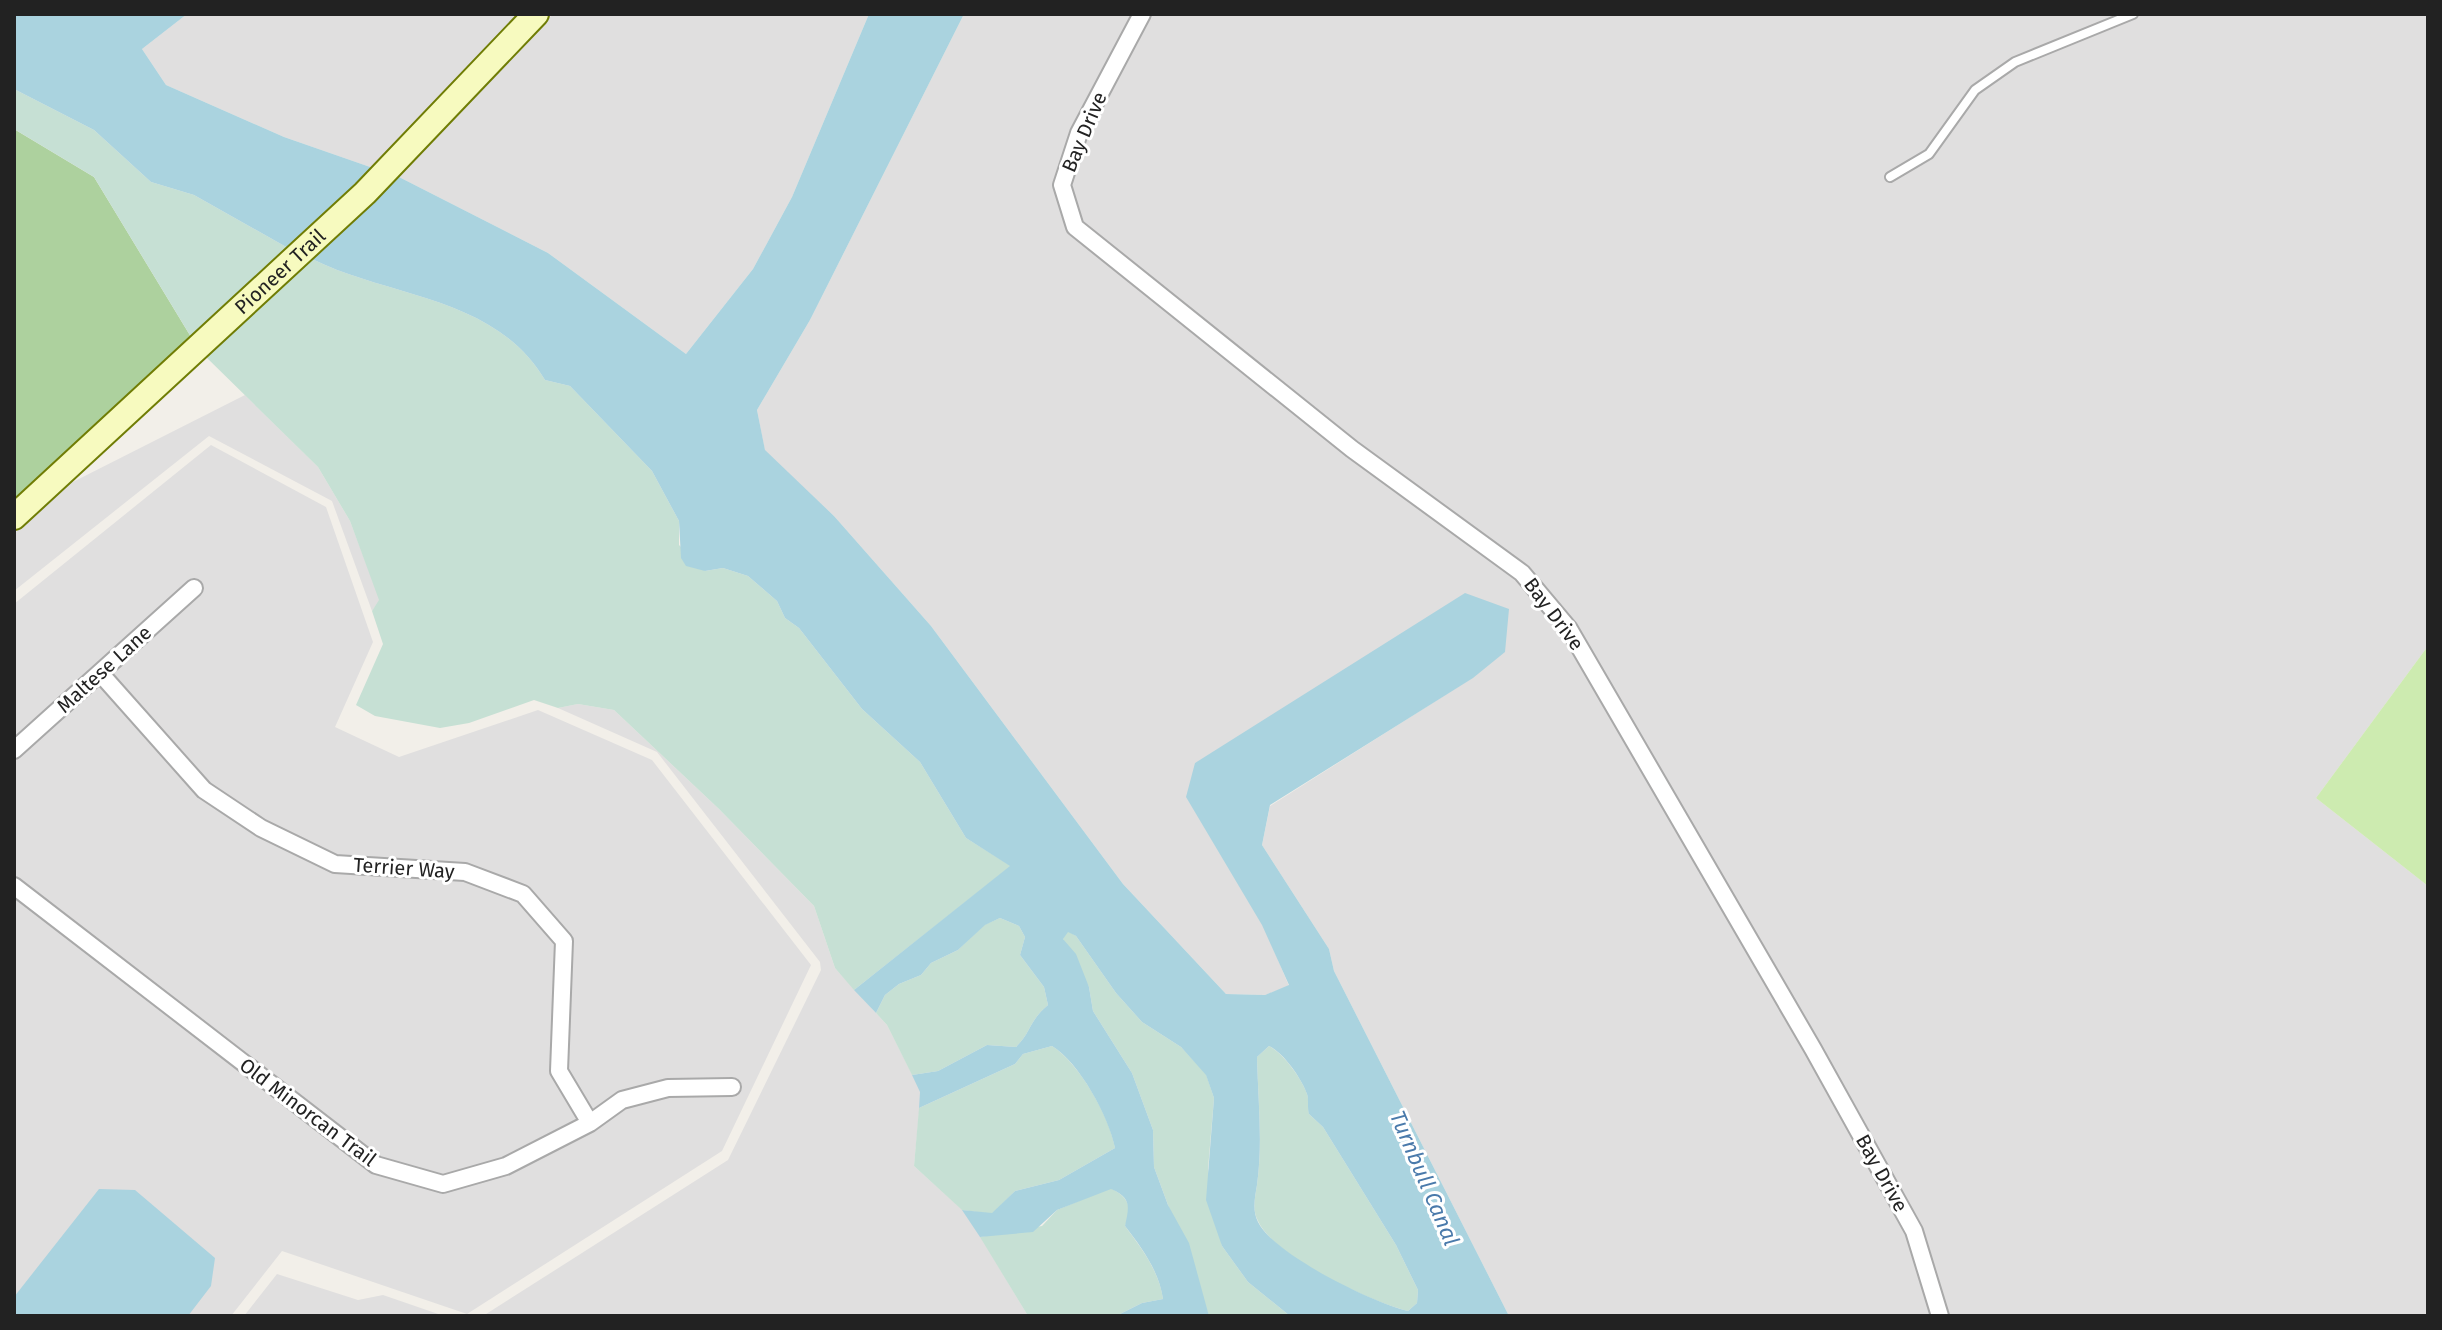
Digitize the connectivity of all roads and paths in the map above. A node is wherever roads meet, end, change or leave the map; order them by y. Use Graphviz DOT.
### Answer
graph roads {
  1 [pos="536,14"];
  2 [pos="1142,14"];
  3 [pos="2133,14"];
  4 [pos="1890,177"];
  5 [pos="14,517"];
  6 [pos="194,588"];
  7 [pos="100,673"];
  8 [pos="14,750"];
  9 [pos="14,886"];
  10 [pos="732,1087"];
  11 [pos="590,1123"];
  12 [pos="1940,1316"];
  1 -- 5 [label="street, Pioneer Trail"];
  2 -- 12 [label="street, Bay Drive"];
  3 -- 4 [label="lane"];
  6 -- 7 [label="street, Maltese Lane"];
  7 -- 8 [label="street, Maltese Lane"];
  7 -- 11 [label="street, Terrier Way"];
  9 -- 11 [label="street, Old Minorcan Trail"];
  10 -- 11 [label="street, Old Minorcan Trail"];
}
